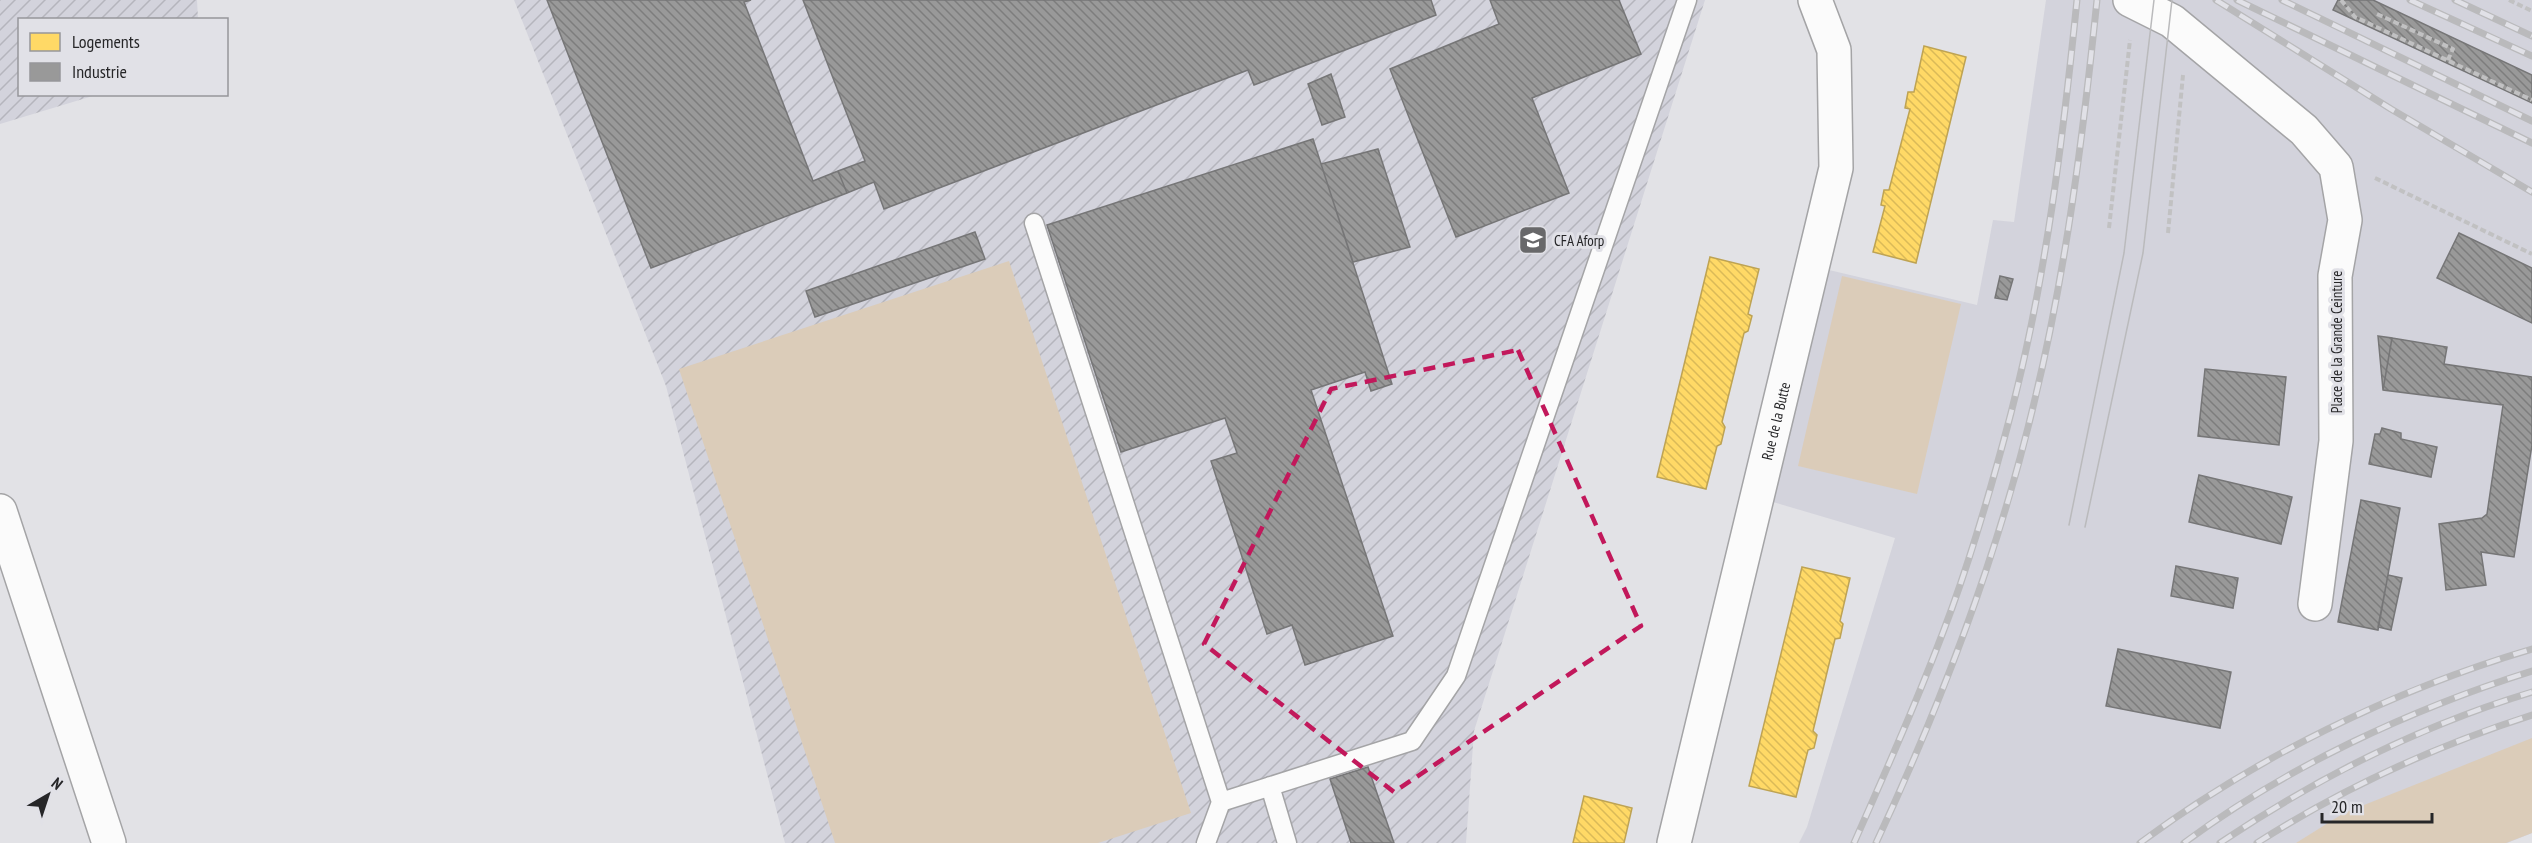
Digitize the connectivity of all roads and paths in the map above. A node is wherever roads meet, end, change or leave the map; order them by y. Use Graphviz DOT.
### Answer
graph roads {
  1 [pos="1687,0"];
  2 [pos="1815,0"];
  3 [pos="2130,0"];
  4 [pos="2341,0"];
  5 [pos="2509,0"];
  6 [pos="2532,11"];
  7 [pos="2377,14"];
  8 [pos="2131,34"];
  9 [pos="2447,62"];
  10 [pos="2183,70"];
  11 [pos="2532,100"];
  12 [pos="2336,167"];
  13 [pos="1034,223"];
  14 [pos="2109,228"];
  15 [pos="2168,232"];
  16 [pos="2532,254"];
  17 [pos="0,511"];
  18 [pos="2315,604"];
  19 [pos="1270,786"];
  20 [pos="1221,802"];
  21 [pos="109,843"];
  22 [pos="1206,843"];
  23 [pos="1287,843"];
  24 [pos="1674,843"];
  1 -- 19 [label="lane"];
  2 -- 24 [label="street, Rue de la Butte"];
  3 -- 12 [label="street"];
  4 -- 9 [label="path"];
  5 -- 6 [label="path"];
  7 -- 9 [label="path"];
  8 -- 14 [label="path"];
  9 -- 11 [label="path"];
  10 -- 15 [label="path"];
  12 -- 16 [label="path"];
  12 -- 18 [label="street, Place de la Grande Ceinture"];
  13 -- 20 [label="lane"];
  17 -- 21 [label="street"];
  19 -- 20 [label="lane"];
  19 -- 23 [label="lane"];
  20 -- 22 [label="lane"];
}
